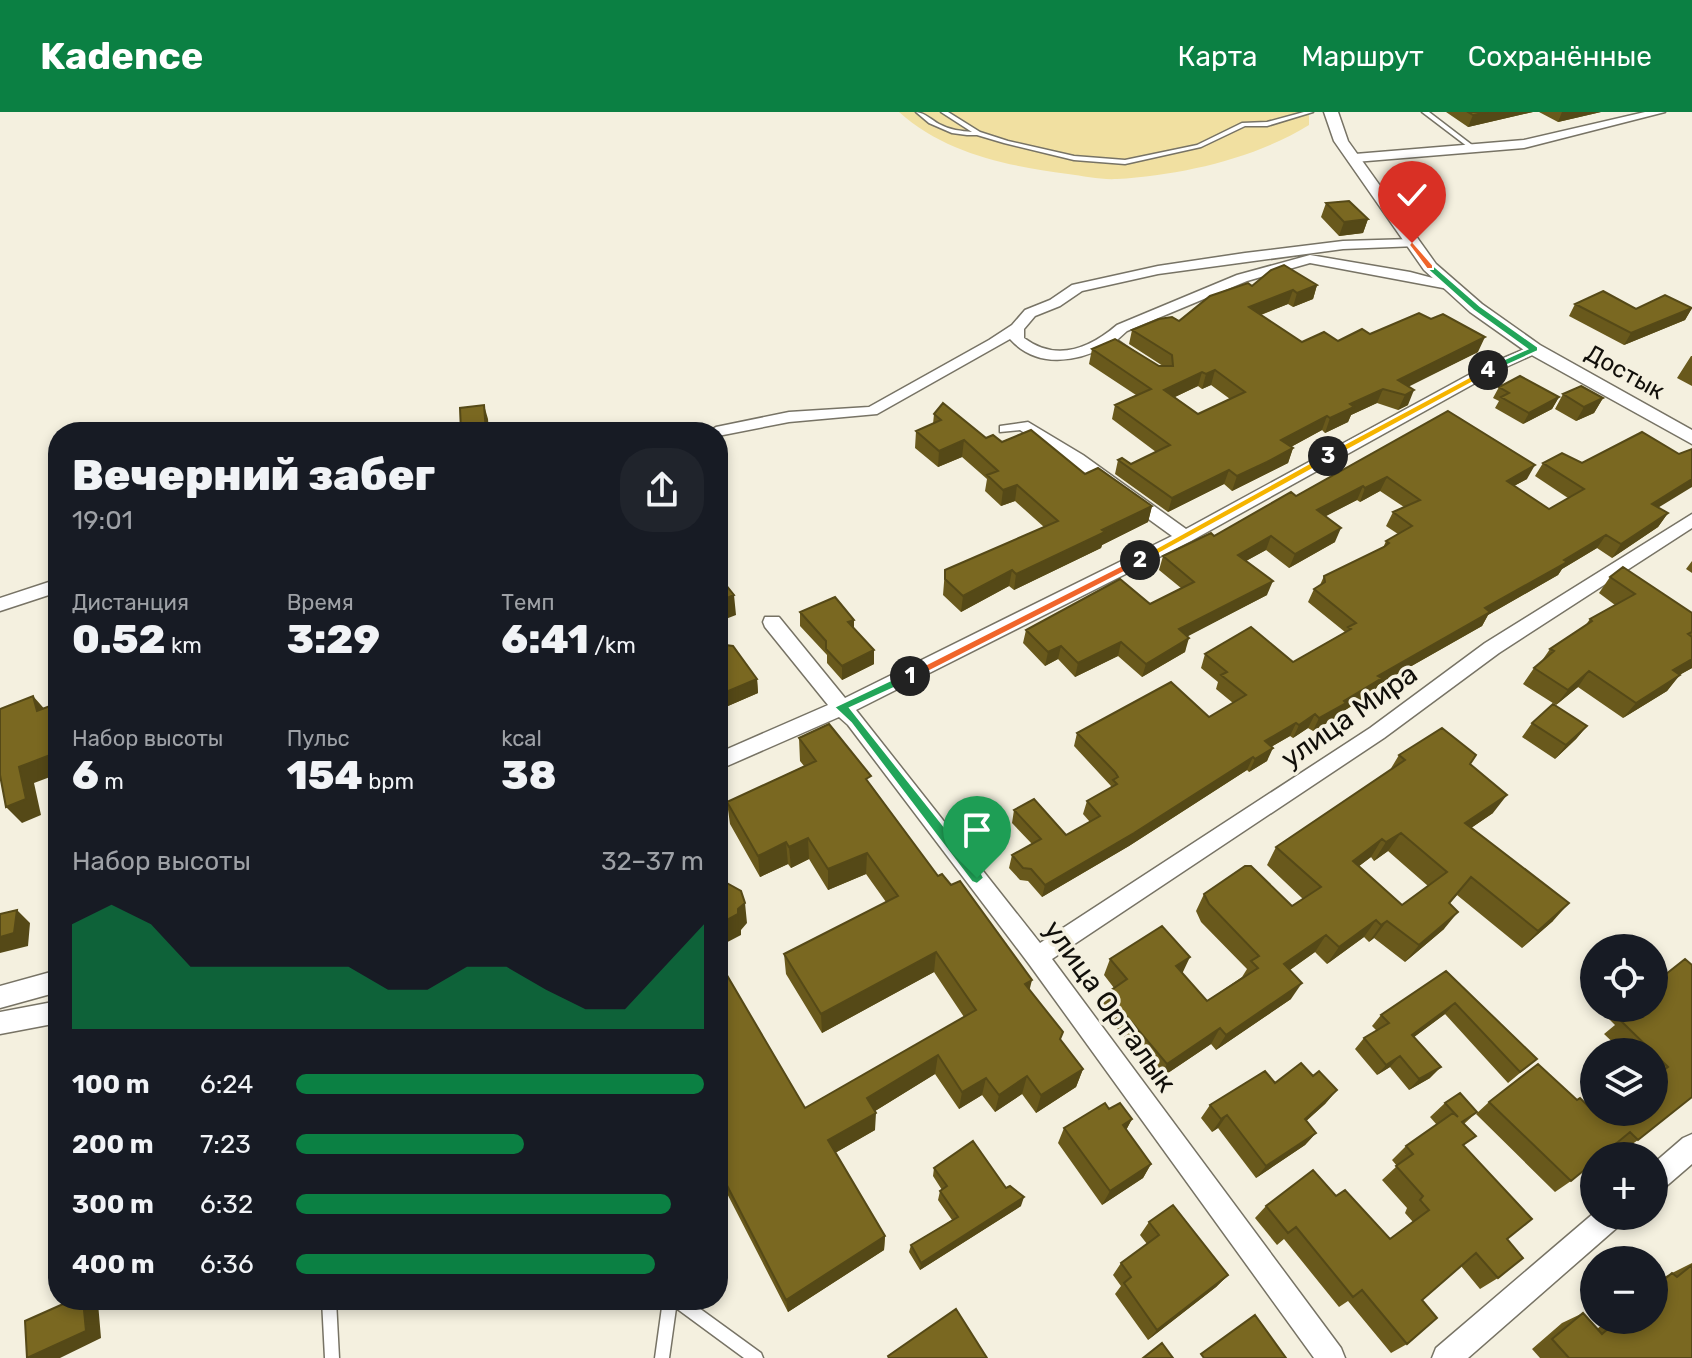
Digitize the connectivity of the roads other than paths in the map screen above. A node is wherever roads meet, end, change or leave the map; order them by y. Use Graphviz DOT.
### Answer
graph roads {
  1 [pos="919,112"];
  2 [pos="944,112"];
  3 [pos="1310,112"];
  4 [pos="1330,112"];
  5 [pos="1425,112"];
  6 [pos="1659,112"];
  7 [pos="981,134"];
  8 [pos="1474,149"];
  9 [pos="1355,158"];
  10 [pos="1412,243"];
  11 [pos="1454,288"];
  12 [pos="1017,328"];
  13 [pos="1108,340"];
  14 [pos="1534,349"];
  15 [pos="1141,363"];
  16 [pos="1006,429"];
  17 [pos="728,430"];
  18 [pos="1692,438"];
  19 [pos="1692,520"];
  20 [pos="1185,537"];
  21 [pos="48,588"];
  22 [pos="0,605"];
  23 [pos="772,622"];
  24 [pos="841,707"];
  25 [pos="728,758"];
  26 [pos="1037,957"];
  27 [pos="48,984"];
  28 [pos="0,997"];
  29 [pos="48,1014"];
  30 [pos="0,1023"];
  31 [pos="1692,1147"];
  32 [pos="1668,1168"];
  33 [pos="1595,1230"];
  34 [pos="330,1310"];
  35 [pos="669,1310"];
  36 [pos="690,1310"];
  37 [pos="332,1358"];
  38 [pos="662,1358"];
  39 [pos="756,1358"];
  40 [pos="1331,1358"];
  41 [pos="1446,1358"];
  1 -- 7 [label="lane"];
  2 -- 7 [label="lane"];
  3 -- 7 [label="lane"];
  4 -- 9 [label="street, Достык"];
  5 -- 8 [label="lane"];
  6 -- 8 [label="street"];
  8 -- 9 [label="street"];
  9 -- 10 [label="street, Достык"];
  10 -- 11 [label="street, Достык"];
  10 -- 12 [label="street"];
  11 -- 13 [label="street"];
  11 -- 14 [label="street, Достык"];
  12 -- 13 [label="street"];
  12 -- 17 [label="street"];
  13 -- 15 [label="street"];
  14 -- 18 [label="street, Достык"];
  14 -- 20 [label="street"];
  16 -- 20 [label="street"];
  19 -- 26 [label="street, улица Мира"];
  20 -- 24 [label="street"];
  21 -- 22 [label="street"];
  23 -- 24 [label="street, улица Орталык"];
  24 -- 25 [label="street"];
  24 -- 26 [label="street, улица Орталык"];
  26 -- 40 [label="street, улица Орталык"];
  27 -- 28 [label="street"];
  29 -- 30 [label="street"];
  31 -- 32 [label="street"];
  33 -- 41 [label="street"];
  34 -- 37 [label="lane"];
  35 -- 38 [label="lane"];
  36 -- 39 [label="lane"];
}
